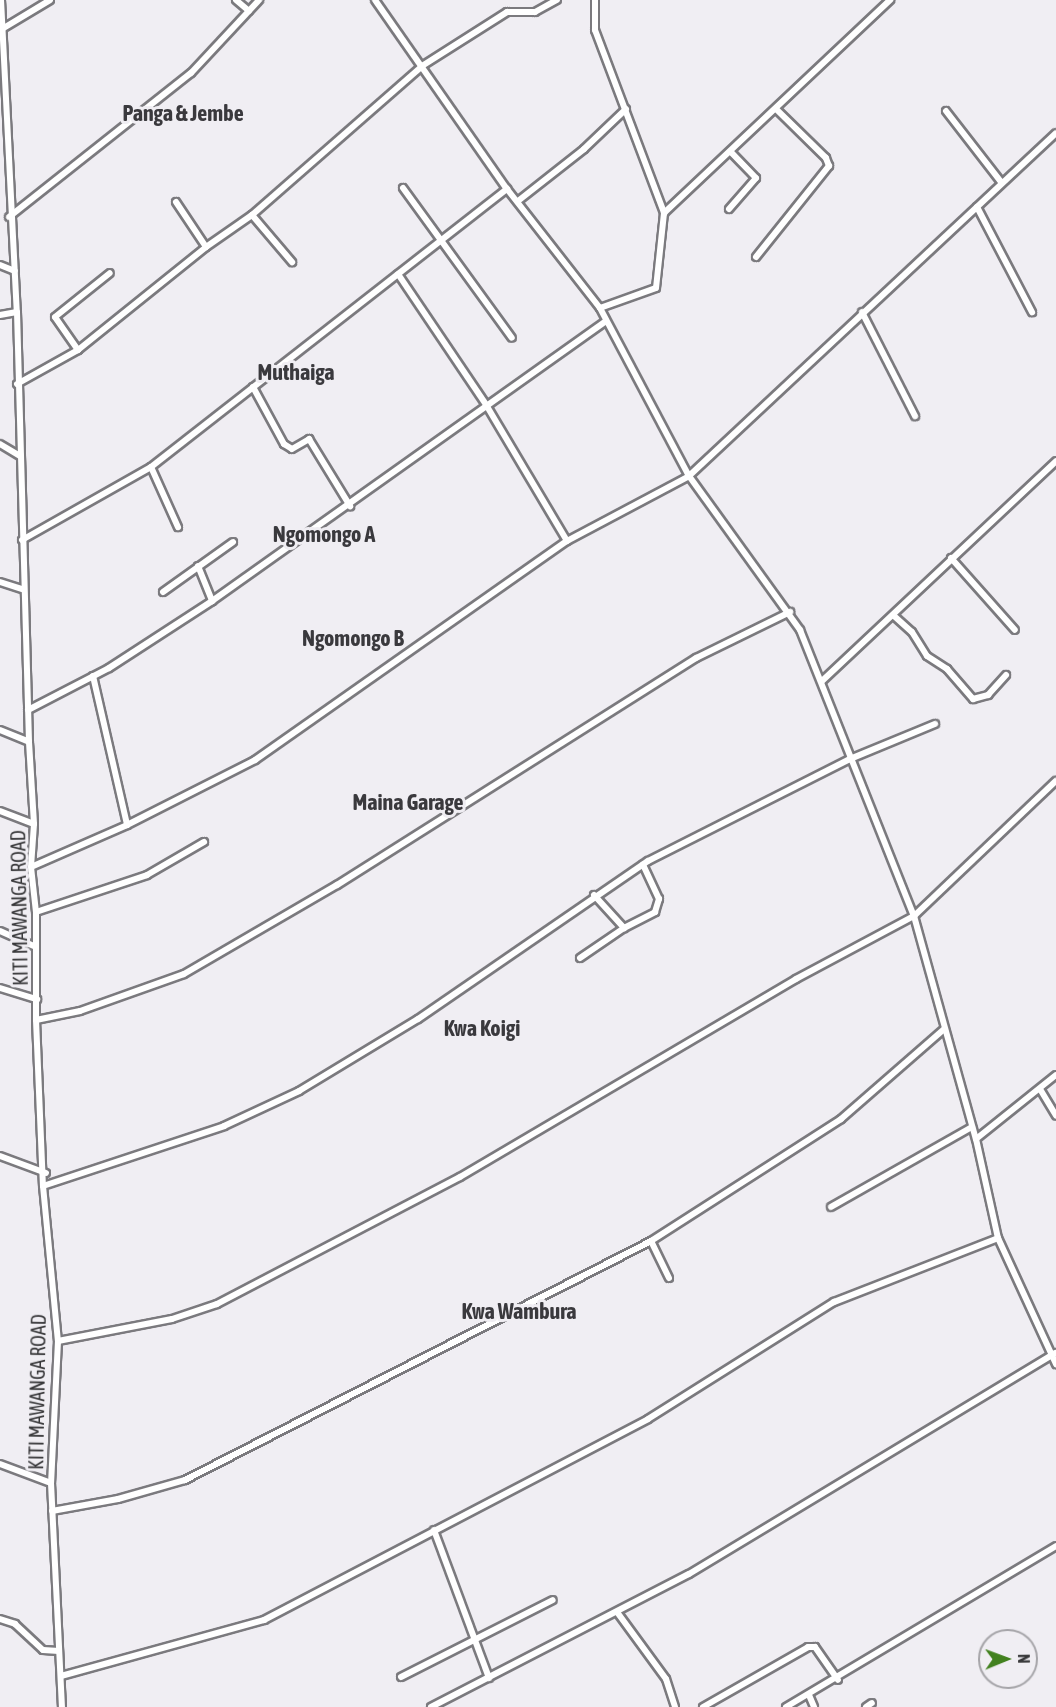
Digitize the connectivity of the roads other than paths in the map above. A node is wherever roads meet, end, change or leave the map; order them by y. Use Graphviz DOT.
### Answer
graph roads {
  1 [pos="1,0"];
  2 [pos="50,0"];
  3 [pos="236,0"];
  4 [pos="259,0"];
  5 [pos="375,0"];
  6 [pos="557,0"];
  7 [pos="595,0"];
  8 [pos="890,0"];
  9 [pos="249,11"];
  10 [pos="2,29"];
  11 [pos="422,66"];
  12 [pos="3,96"];
  13 [pos="626,109"];
  14 [pos="777,110"];
  15 [pos="946,111"];
  16 [pos="1056,133"];
  17 [pos="732,153"];
  18 [pos="1001,182"];
  19 [pos="403,188"];
  20 [pos="507,189"];
  21 [pos="518,201"];
  22 [pos="176,202"];
  23 [pos="977,207"];
  24 [pos="729,209"];
  25 [pos="664,213"];
  26 [pos="252,215"];
  27 [pos="9,217"];
  28 [pos="440,243"];
  29 [pos="206,247"];
  30 [pos="756,257"];
  31 [pos="292,262"];
  32 [pos="0,264"];
  33 [pos="15,270"];
  34 [pos="110,273"];
  35 [pos="398,274"];
  36 [pos="600,308"];
  37 [pos="17,312"];
  38 [pos="862,312"];
  39 [pos="1032,312"];
  40 [pos="0,315"];
  41 [pos="606,321"];
  42 [pos="512,338"];
  43 [pos="78,350"];
  44 [pos="17,384"];
  45 [pos="253,387"];
  46 [pos="487,406"];
  47 [pos="915,416"];
  48 [pos="0,444"];
  49 [pos="20,456"];
  50 [pos="1056,461"];
  51 [pos="152,467"];
  52 [pos="689,476"];
  53 [pos="350,506"];
  54 [pos="178,527"];
  55 [pos="22,540"];
  56 [pos="567,541"];
  57 [pos="233,542"];
  58 [pos="951,558"];
  59 [pos="198,566"];
  60 [pos="0,582"];
  61 [pos="24,590"];
  62 [pos="163,592"];
  63 [pos="212,601"];
  64 [pos="790,612"];
  65 [pos="893,615"];
  66 [pos="1015,630"];
  67 [pos="1006,675"];
  68 [pos="93,676"];
  69 [pos="822,681"];
  70 [pos="28,710"];
  71 [pos="935,724"];
  72 [pos="0,730"];
  73 [pos="28,742"];
  74 [pos="850,759"];
  75 [pos="1056,781"];
  76 [pos="0,811"];
  77 [pos="34,824"];
  78 [pos="127,825"];
  79 [pos="204,842"];
  80 [pos="643,865"];
  81 [pos="31,867"];
  82 [pos="594,895"];
  83 [pos="36,912"];
  84 [pos="914,916"];
  85 [pos="624,928"];
  86 [pos="0,931"];
  87 [pos="34,946"];
  88 [pos="580,958"];
  89 [pos="0,988"];
  90 [pos="37,999"];
  91 [pos="36,1020"];
  92 [pos="944,1029"];
  93 [pos="1056,1075"];
  94 [pos="1040,1089"];
  95 [pos="1056,1116"];
  96 [pos="972,1127"];
  97 [pos="976,1139"];
  98 [pos="0,1156"];
  99 [pos="46,1173"];
  100 [pos="43,1186"];
  101 [pos="831,1207"];
  102 [pos="998,1238"];
  103 [pos="651,1241"];
  104 [pos="669,1278"];
  105 [pos="58,1341"];
  106 [pos="1054,1354"];
  107 [pos="1056,1364"];
  108 [pos="0,1464"];
  109 [pos="51,1483"];
  110 [pos="52,1511"];
  111 [pos="434,1530"];
  112 [pos="1056,1546"];
  113 [pos="553,1600"];
  114 [pos="618,1612"];
  115 [pos="0,1619"];
  116 [pos="476,1642"];
  117 [pos="59,1651"];
  118 [pos="61,1676"];
  119 [pos="401,1677"];
  120 [pos="489,1678"];
  121 [pos="838,1680"];
  122 [pos="809,1695"];
  123 [pos="872,1703"];
  124 [pos="62,1707"];
  125 [pos="431,1707"];
  126 [pos="675,1707"];
  127 [pos="703,1707"];
  128 [pos="786,1707"];
  129 [pos="814,1707"];
  130 [pos="866,1707"];
  1 -- 10 [label="street, KITI MAWANGA ROAD"];
  2 -- 10 [label="street"];
  3 -- 9 [label="street"];
  4 -- 9 [label="street"];
  5 -- 11 [label="street"];
  6 -- 11 [label="street"];
  7 -- 13 [label="street"];
  8 -- 14 [label="street"];
  9 -- 27 [label="street"];
  10 -- 12 [label="street, KITI MAWANGA ROAD"];
  11 -- 20 [label="street"];
  11 -- 26 [label="street"];
  12 -- 27 [label="street, KITI MAWANGA ROAD"];
  13 -- 21 [label="street"];
  13 -- 25 [label="street"];
  14 -- 17 [label="street"];
  14 -- 30 [label="street"];
  15 -- 18 [label="street"];
  16 -- 18 [label="street"];
  17 -- 24 [label="street"];
  17 -- 25 [label="street"];
  18 -- 23 [label="street"];
  19 -- 28 [label="street"];
  20 -- 21 [label="street"];
  20 -- 28 [label="street"];
  21 -- 36 [label="street"];
  22 -- 29 [label="street"];
  23 -- 38 [label="street"];
  23 -- 39 [label="street"];
  25 -- 36 [label="street"];
  26 -- 29 [label="street"];
  26 -- 31 [label="street"];
  27 -- 33 [label="street, KITI MAWANGA ROAD"];
  28 -- 35 [label="street"];
  28 -- 42 [label="street"];
  29 -- 43 [label="street"];
  32 -- 33 [label="street"];
  33 -- 37 [label="street, KITI MAWANGA ROAD"];
  34 -- 43 [label="street"];
  35 -- 45 [label="street"];
  35 -- 46 [label="street"];
  36 -- 41 [label="street"];
  37 -- 40 [label="street"];
  37 -- 44 [label="street, KITI MAWANGA ROAD"];
  38 -- 47 [label="street"];
  38 -- 52 [label="street"];
  41 -- 46 [label="street"];
  41 -- 52 [label="street"];
  43 -- 44 [label="street"];
  44 -- 49 [label="street, KITI MAWANGA ROAD"];
  45 -- 51 [label="street"];
  45 -- 53 [label="street"];
  46 -- 53 [label="street"];
  46 -- 56 [label="street"];
  48 -- 49 [label="street"];
  49 -- 55 [label="street, KITI MAWANGA ROAD"];
  50 -- 58 [label="street"];
  51 -- 54 [label="street"];
  51 -- 55 [label="street"];
  52 -- 56 [label="street"];
  52 -- 64 [label="street"];
  53 -- 63 [label="street"];
  55 -- 61 [label="street, KITI MAWANGA ROAD"];
  56 -- 78 [label="street"];
  57 -- 59 [label="street"];
  58 -- 65 [label="street"];
  58 -- 66 [label="street"];
  59 -- 62 [label="street"];
  59 -- 63 [label="street"];
  60 -- 61 [label="street"];
  61 -- 70 [label="street, KITI MAWANGA ROAD"];
  63 -- 68 [label="street"];
  64 -- 69 [label="street"];
  64 -- 91 [label="street"];
  65 -- 67 [label="street"];
  65 -- 69 [label="street"];
  68 -- 70 [label="street"];
  68 -- 78 [label="street"];
  69 -- 74 [label="street"];
  70 -- 73 [label="street, KITI MAWANGA ROAD"];
  71 -- 74 [label="street"];
  72 -- 73 [label="street"];
  73 -- 77 [label="street, KITI MAWANGA ROAD"];
  74 -- 80 [label="street"];
  74 -- 84 [label="street"];
  75 -- 84 [label="street"];
  76 -- 77 [label="street"];
  77 -- 81 [label="street, KITI MAWANGA ROAD"];
  78 -- 81 [label="street"];
  79 -- 83 [label="street"];
  80 -- 82 [label="street"];
  80 -- 85 [label="street"];
  81 -- 83 [label="street, KITI MAWANGA ROAD"];
  82 -- 85 [label="street"];
  82 -- 100 [label="street"];
  83 -- 87 [label="street, KITI MAWANGA ROAD"];
  84 -- 92 [label="street"];
  84 -- 105 [label="street"];
  85 -- 88 [label="street"];
  86 -- 87 [label="street"];
  87 -- 90 [label="street, KITI MAWANGA ROAD"];
  89 -- 90 [label="street"];
  90 -- 91 [label="street, KITI MAWANGA ROAD"];
  91 -- 99 [label="street, KITI MAWANGA ROAD"];
  92 -- 96 [label="street"];
  92 -- 103 [label="street"];
  93 -- 94 [label="street"];
  94 -- 95 [label="street"];
  94 -- 97 [label="street"];
  96 -- 97 [label="street"];
  96 -- 101 [label="street"];
  97 -- 102 [label="street"];
  98 -- 99 [label="street"];
  99 -- 100 [label="street, KITI MAWANGA ROAD"];
  100 -- 105 [label="street, KITI MAWANGA ROAD"];
  102 -- 106 [label="street"];
  102 -- 111 [label="street"];
  103 -- 104 [label="street"];
  103 -- 110 [label="street"];
  105 -- 109 [label="street, KITI MAWANGA ROAD"];
  106 -- 107 [label="street"];
  106 -- 114 [label="street"];
  108 -- 109 [label="street"];
  109 -- 110 [label="street, KITI MAWANGA ROAD"];
  110 -- 117 [label="street, KITI MAWANGA ROAD"];
  111 -- 116 [label="street"];
  111 -- 118 [label="street"];
  112 -- 121 [label="street"];
  113 -- 116 [label="street"];
  114 -- 120 [label="street"];
  114 -- 126 [label="street"];
  115 -- 117 [label="street"];
  116 -- 119 [label="street"];
  116 -- 120 [label="street"];
  117 -- 118 [label="street, KITI MAWANGA ROAD"];
  118 -- 124 [label="street, KITI MAWANGA ROAD"];
  120 -- 125 [label="street"];
  121 -- 122 [label="street"];
  121 -- 127 [label="street"];
  122 -- 128 [label="street"];
  122 -- 129 [label="street"];
  123 -- 130 [label="street"];
}
